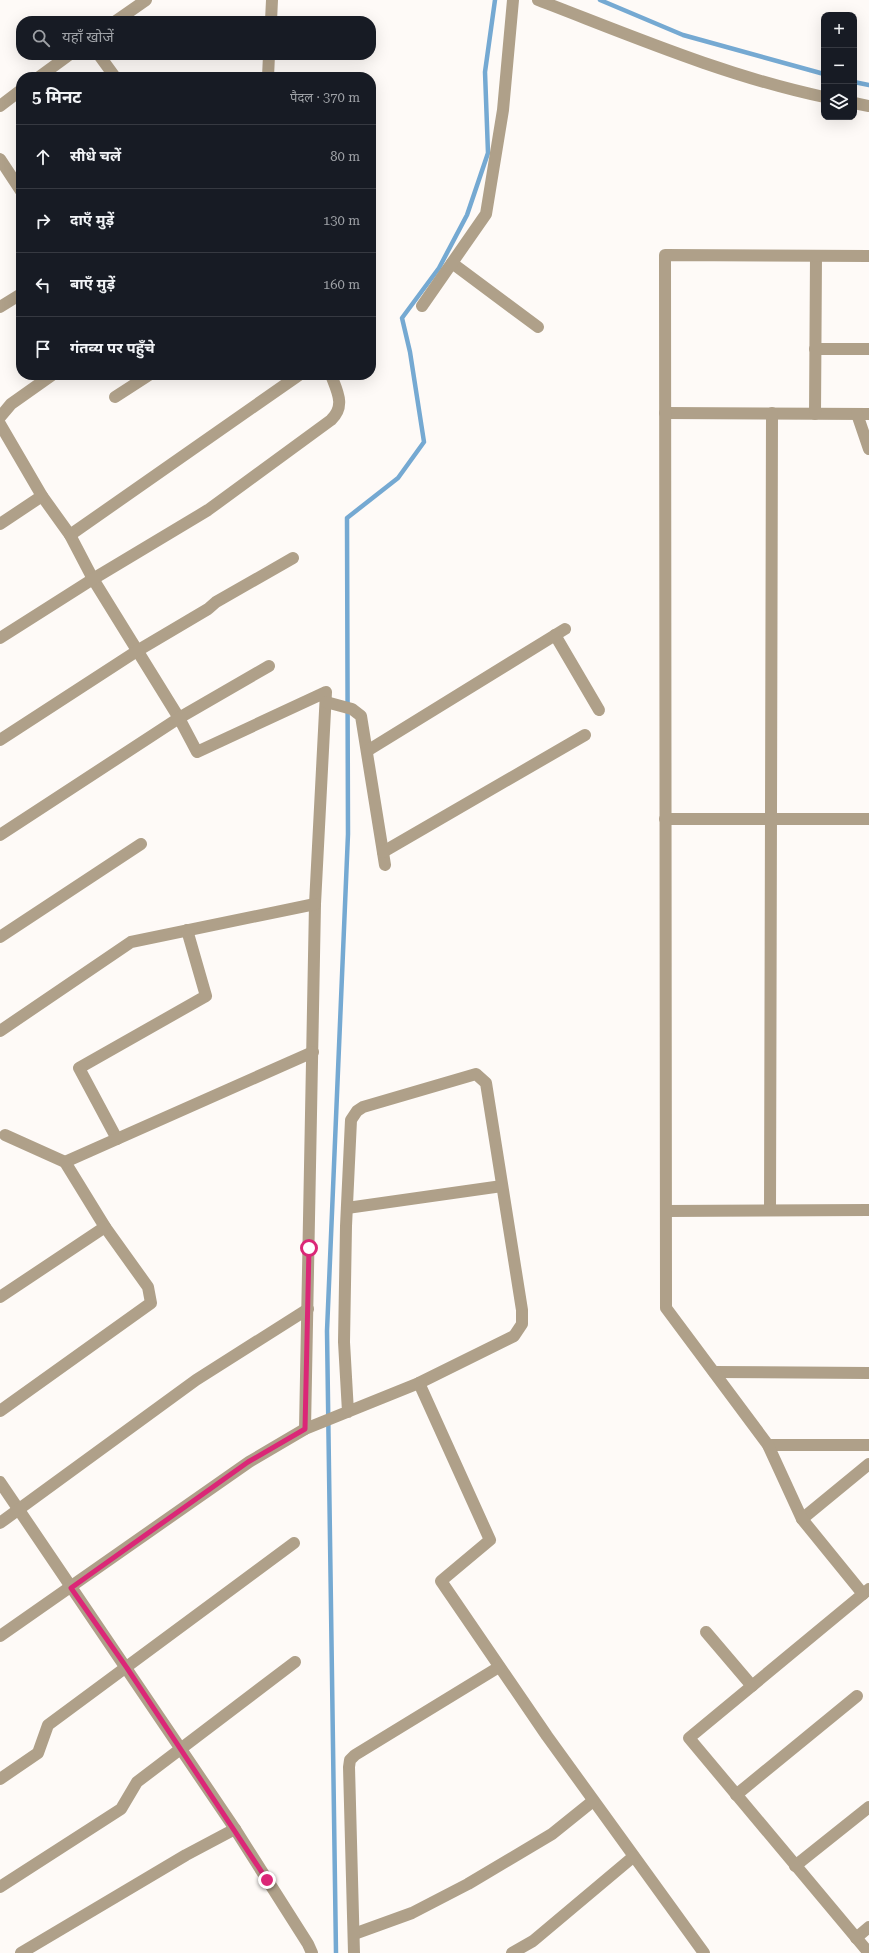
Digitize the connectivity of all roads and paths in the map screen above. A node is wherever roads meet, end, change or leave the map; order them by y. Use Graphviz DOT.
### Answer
graph roads {
  1 [pos="146,0"];
  2 [pos="272,0"];
  3 [pos="513,0"];
  4 [pos="545,1"];
  5 [pos="123,16"];
  6 [pos="271,16"];
  7 [pos="62,60"];
  8 [pos="103,60"];
  9 [pos="269,60"];
  10 [pos="46,72"];
  11 [pos="112,72"];
  12 [pos="271,72"];
  13 [pos="16,94"];
  14 [pos="821,96"];
  15 [pos="857,104"];
  16 [pos="0,106"];
  17 [pos="869,106"];
  18 [pos="0,159"];
  19 [pos="16,181"];
  20 [pos="816,256"];
  21 [pos="869,256"];
  22 [pos="452,264"];
  23 [pos="16,297"];
  24 [pos="422,306"];
  25 [pos="0,307"];
  26 [pos="538,327"];
  27 [pos="815,349"];
  28 [pos="869,349"];
  29 [pos="45,380"];
  30 [pos="141,380"];
  31 [pos="292,380"];
  32 [pos="333,380"];
  33 [pos="115,397"];
  34 [pos="665,413"];
  35 [pos="772,413"];
  36 [pos="815,414"];
  37 [pos="857,414"];
  38 [pos="869,414"];
  39 [pos="0,417"];
  40 [pos="0,424"];
  41 [pos="869,449"];
  42 [pos="42,496"];
  43 [pos="0,524"];
  44 [pos="70,535"];
  45 [pos="293,558"];
  46 [pos="93,579"];
  47 [pos="565,629"];
  48 [pos="555,635"];
  49 [pos="0,638"];
  50 [pos="137,651"];
  51 [pos="269,666"];
  52 [pos="326,702"];
  53 [pos="599,710"];
  54 [pos="179,718"];
  55 [pos="585,735"];
  56 [pos="0,740"];
  57 [pos="367,751"];
  58 [pos="665,819"];
  59 [pos="771,819"];
  60 [pos="869,820"];
  61 [pos="0,835"];
  62 [pos="141,844"];
  63 [pos="383,852"];
  64 [pos="385,865"];
  65 [pos="315,904"];
  66 [pos="187,930"];
  67 [pos="0,937"];
  68 [pos="0,1031"];
  69 [pos="313,1052"];
  70 [pos="2,1136"];
  71 [pos="117,1139"];
  72 [pos="65,1162"];
  73 [pos="502,1186"];
  74 [pos="347,1208"];
  75 [pos="770,1210"];
  76 [pos="869,1210"];
  77 [pos="666,1211"];
  78 [pos="105,1227"];
  79 [pos="0,1297"];
  80 [pos="308,1309"];
  81 [pos="714,1372"];
  82 [pos="869,1373"];
  83 [pos="419,1383"];
  84 [pos="0,1411"];
  85 [pos="343,1414"];
  86 [pos="305,1429"];
  87 [pos="768,1445"];
  88 [pos="869,1445"];
  89 [pos="869,1464"];
  90 [pos="0,1482"];
  91 [pos="18,1509"];
  92 [pos="802,1519"];
  93 [pos="0,1523"];
  94 [pos="294,1543"];
  95 [pos="71,1588"];
  96 [pos="866,1592"];
  97 [pos="706,1632"];
  98 [pos="0,1636"];
  99 [pos="295,1662"];
  100 [pos="499,1666"];
  101 [pos="127,1668"];
  102 [pos="752,1686"];
  103 [pos="857,1696"];
  104 [pos="180,1748"];
  105 [pos="0,1779"];
  106 [pos="736,1795"];
  107 [pos="593,1801"];
  108 [pos="869,1807"];
  109 [pos="235,1829"];
  110 [pos="633,1857"];
  111 [pos="795,1866"];
  112 [pos="0,1887"];
  113 [pos="869,1927"];
  114 [pos="354,1934"];
  115 [pos="856,1938"];
  116 [pos="21,1953"];
  117 [pos="312,1953"];
  118 [pos="354,1953"];
  119 [pos="512,1953"];
  120 [pos="704,1953"];
  121 [pos="869,1953"];
  1 -- 5 [label="street"];
  2 -- 6 [label="street"];
  3 -- 22 [label="street"];
  4 -- 14 [label="street"];
  7 -- 10 [label="street"];
  8 -- 11 [label="street"];
  9 -- 12 [label="street"];
  13 -- 16 [label="street"];
  15 -- 17 [label="street"];
  18 -- 19 [label="street"];
  20 -- 21 [label="street"];
  20 -- 27 [label="street"];
  20 -- 34 [label="street"];
  22 -- 24 [label="street"];
  22 -- 26 [label="street"];
  23 -- 25 [label="street"];
  27 -- 28 [label="street"];
  27 -- 36 [label="street"];
  29 -- 39 [label="street"];
  30 -- 33 [label="street"];
  31 -- 44 [label="street"];
  32 -- 46 [label="street"];
  34 -- 35 [label="street"];
  34 -- 58 [label="street"];
  35 -- 36 [label="street"];
  35 -- 59 [label="street"];
  36 -- 37 [label="street"];
  37 -- 38 [label="street"];
  37 -- 41 [label="street"];
  40 -- 42 [label="street"];
  42 -- 43 [label="street"];
  42 -- 44 [label="street"];
  44 -- 46 [label="street"];
  45 -- 50 [label="street"];
  46 -- 49 [label="street"];
  46 -- 50 [label="street"];
  47 -- 48 [label="street"];
  48 -- 53 [label="street"];
  48 -- 57 [label="street"];
  50 -- 54 [label="street"];
  50 -- 56 [label="street"];
  51 -- 54 [label="street"];
  52 -- 54 [label="street"];
  52 -- 57 [label="street"];
  52 -- 65 [label="street"];
  54 -- 61 [label="street"];
  55 -- 63 [label="street"];
  57 -- 63 [label="street"];
  58 -- 59 [label="street"];
  58 -- 77 [label="street"];
  59 -- 60 [label="street"];
  59 -- 75 [label="street"];
  62 -- 67 [label="street"];
  63 -- 64 [label="street"];
  65 -- 66 [label="street"];
  65 -- 69 [label="street"];
  66 -- 68 [label="street"];
  66 -- 71 [label="street"];
  69 -- 71 [label="street"];
  69 -- 80 [label="street"];
  70 -- 72 [label="street"];
  71 -- 72 [label="street"];
  72 -- 78 [label="street"];
  73 -- 74 [label="street"];
  73 -- 74 [label="street"];
  73 -- 83 [label="street"];
  74 -- 85 [label="street"];
  75 -- 76 [label="street"];
  75 -- 77 [label="street"];
  77 -- 81 [label="street"];
  78 -- 79 [label="street"];
  78 -- 84 [label="street"];
  80 -- 86 [label="street"];
  80 -- 91 [label="street"];
  81 -- 82 [label="street"];
  81 -- 87 [label="street"];
  83 -- 85 [label="street"];
  83 -- 100 [label="street"];
  85 -- 86 [label="street"];
  86 -- 95 [label="street"];
  87 -- 88 [label="street"];
  87 -- 92 [label="street"];
  89 -- 92 [label="street"];
  90 -- 91 [label="street"];
  91 -- 93 [label="street"];
  91 -- 95 [label="street"];
  92 -- 96 [label="street"];
  94 -- 101 [label="street"];
  95 -- 98 [label="street"];
  95 -- 101 [label="street"];
  96 -- 102 [label="street"];
  97 -- 102 [label="street"];
  99 -- 104 [label="street"];
  100 -- 107 [label="street"];
  100 -- 114 [label="street"];
  101 -- 104 [label="street"];
  101 -- 105 [label="street"];
  102 -- 106 [label="street"];
  103 -- 106 [label="street"];
  104 -- 109 [label="street"];
  104 -- 112 [label="street"];
  106 -- 111 [label="street"];
  107 -- 110 [label="street"];
  107 -- 114 [label="street"];
  108 -- 111 [label="street"];
  109 -- 116 [label="street"];
  109 -- 117 [label="street"];
  110 -- 119 [label="street"];
  110 -- 120 [label="street"];
  111 -- 115 [label="street"];
  113 -- 115 [label="street"];
  114 -- 118 [label="street"];
  115 -- 121 [label="street"];
}
